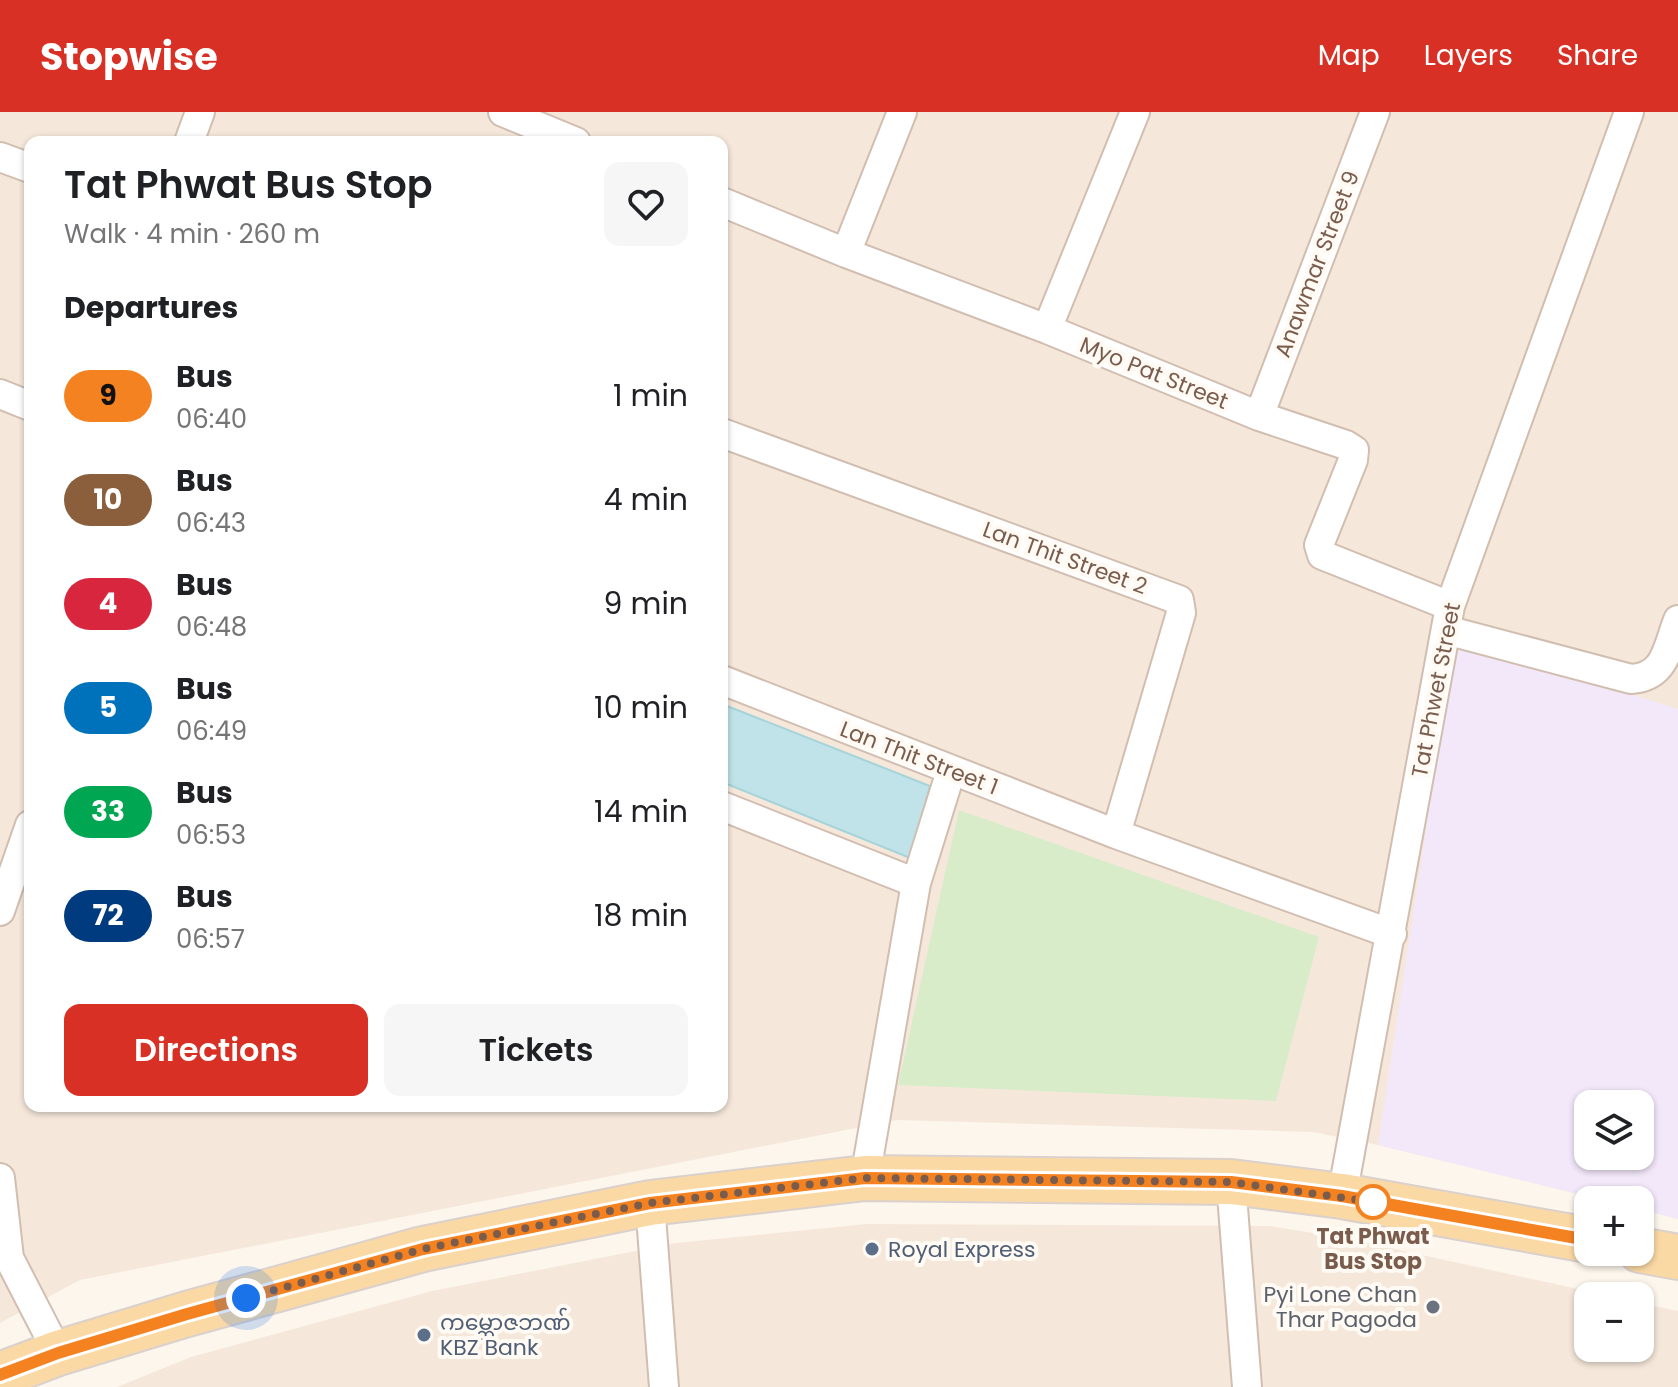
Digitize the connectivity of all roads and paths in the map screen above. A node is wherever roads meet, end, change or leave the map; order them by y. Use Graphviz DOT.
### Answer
graph roads {
  1 [pos="200,112"];
  2 [pos="503,112"];
  3 [pos="902,112"];
  4 [pos="1135,112"];
  5 [pos="1375,112"];
  6 [pos="1629,112"];
  7 [pos="191,136"];
  8 [pos="561,136"];
  9 [pos="0,157"];
  10 [pos="24,166"];
  11 [pos="728,204"];
  12 [pos="846,253"];
  13 [pos="1047,329"];
  14 [pos="0,394"];
  15 [pos="24,404"];
  16 [pos="1259,416"];
  17 [pos="728,435"];
  18 [pos="1448,618"];
  19 [pos="1678,620"];
  20 [pos="728,682"];
  21 [pos="951,771"];
  22 [pos="728,808"];
  23 [pos="1116,834"];
  24 [pos="24,842"];
  25 [pos="916,883"];
  26 [pos="0,911"];
  27 [pos="1392,934"];
  28 [pos="0,1178"];
  29 [pos="865,1178"];
  30 [pos="1231,1182"];
  31 [pos="1342,1196"];
  32 [pos="650,1203"];
  33 [pos="1574,1237"];
  34 [pos="1654,1253"];
  35 [pos="1678,1257"];
  36 [pos="4,1259"];
  37 [pos="58,1353"];
  38 [pos="5,1378"];
  39 [pos="664,1387"];
  40 [pos="1247,1387"];
  1 -- 7 [label="street"];
  2 -- 8 [label="street"];
  3 -- 12 [label="street"];
  4 -- 13 [label="street"];
  5 -- 16 [label="street, Anawmar Street 9"];
  6 -- 18 [label="street, Tat Phwet Street"];
  9 -- 10 [label="street"];
  11 -- 12 [label="street, Myo Pat Street"];
  12 -- 13 [label="street, Myo Pat Street"];
  13 -- 16 [label="street, Myo Pat Street"];
  14 -- 15 [label="street"];
  16 -- 18 [label="street, Myo Pat Street"];
  17 -- 23 [label="street, Lan Thit Street 2"];
  18 -- 19 [label="street"];
  18 -- 27 [label="street, Tat Phwet Street"];
  20 -- 21 [label="street, Lan Thit Street 1"];
  21 -- 23 [label="street, Lan Thit Street 1"];
  21 -- 25 [label="street"];
  22 -- 25 [label="street"];
  23 -- 27 [label="street, Lan Thit Street 1"];
  24 -- 26 [label="street"];
  25 -- 29 [label="street"];
  27 -- 31 [label="street, Tat Phwet Street"];
  28 -- 36 [label="street"];
  29 -- 30 [label="main road"];
  29 -- 32 [label="main road"];
  30 -- 31 [label="main road"];
  30 -- 40 [label="street"];
  31 -- 33 [label="main road"];
  32 -- 37 [label="main road"];
  32 -- 39 [label="street"];
  34 -- 35 [label="main road"];
  36 -- 37 [label="street"];
  37 -- 38 [label="main road"];
}
